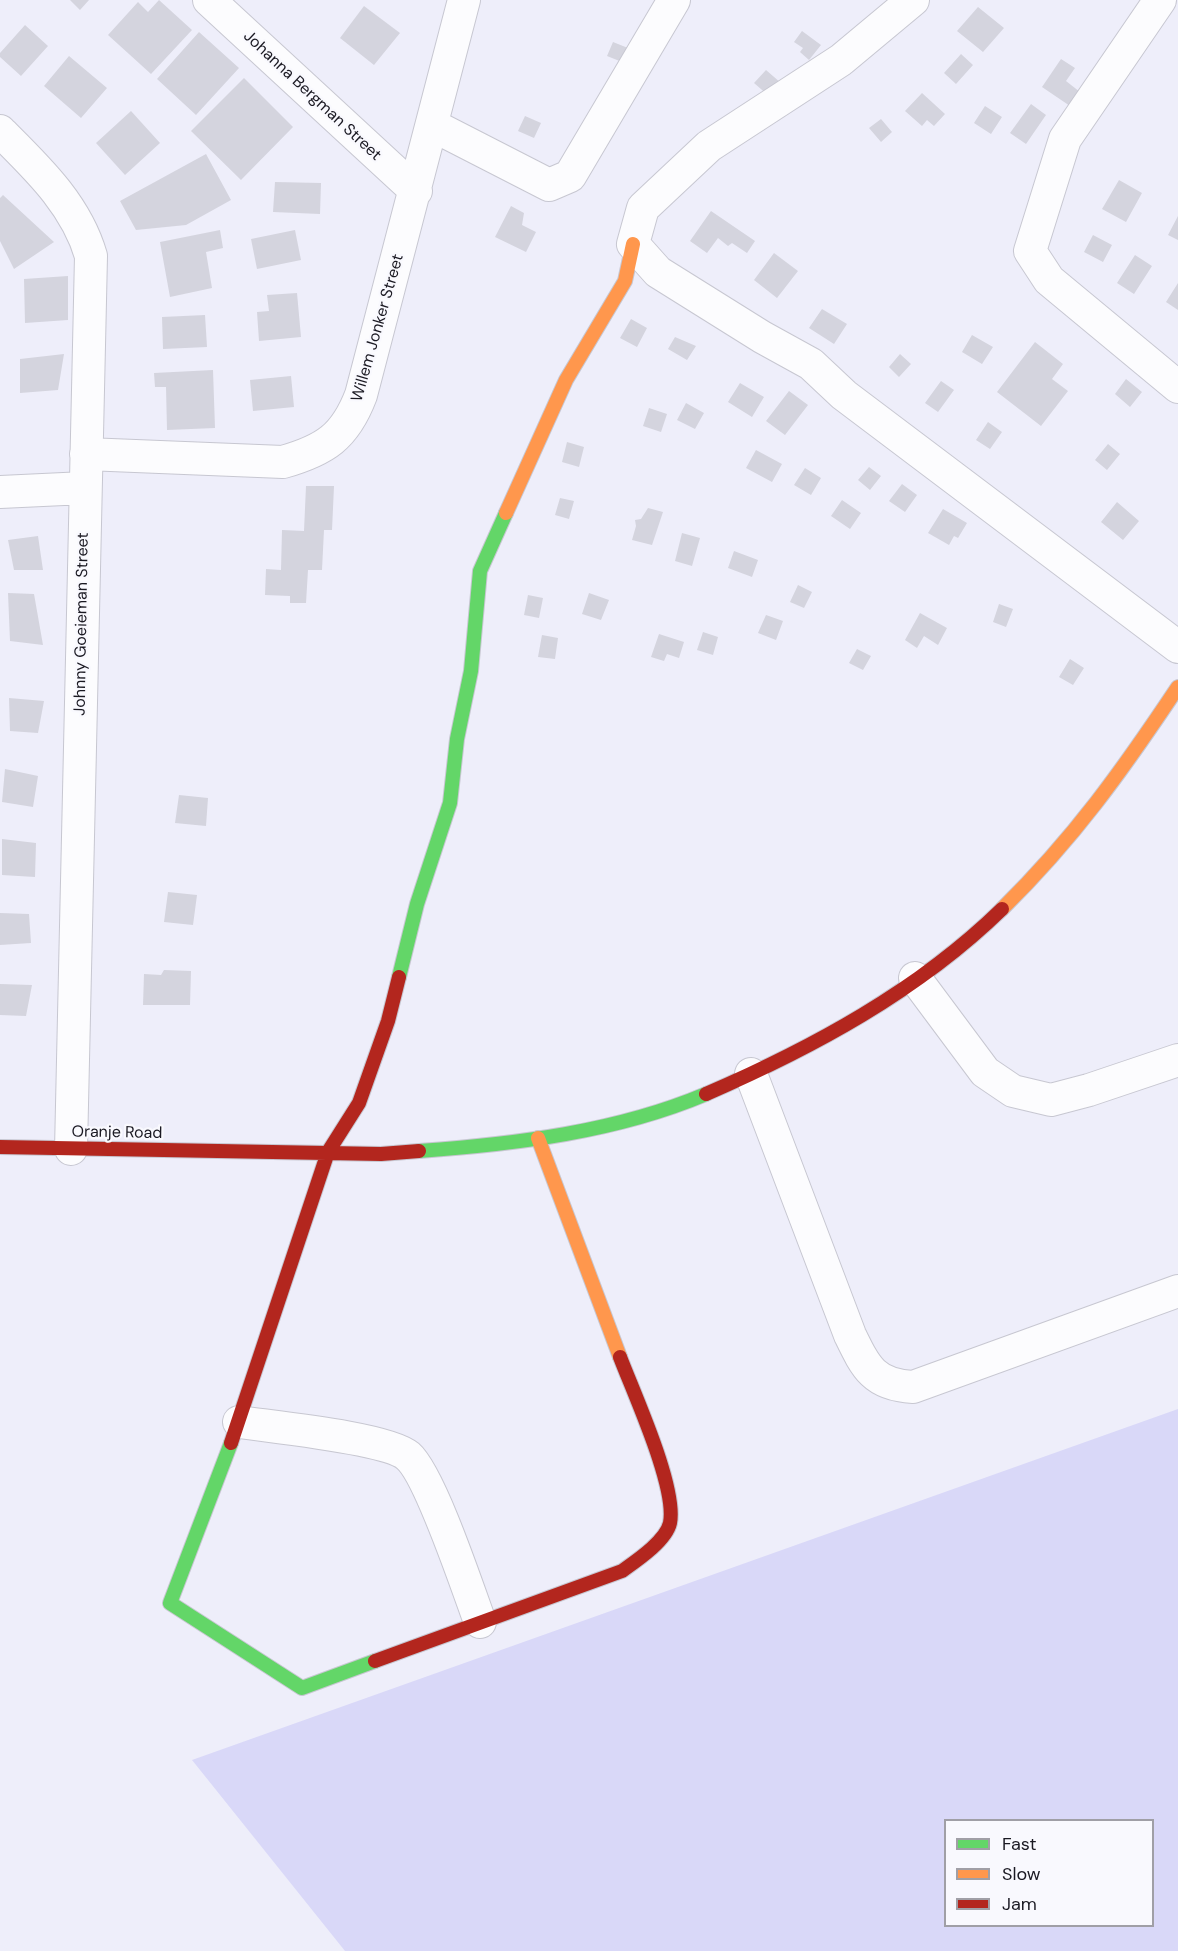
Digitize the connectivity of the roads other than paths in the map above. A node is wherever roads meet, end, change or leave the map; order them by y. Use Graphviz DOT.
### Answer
graph roads {
  1 [pos="209,0"];
  2 [pos="464,0"];
  3 [pos="674,0"];
  4 [pos="914,0"];
  5 [pos="1160,0"];
  6 [pos="432,125"];
  7 [pos="0,131"];
  8 [pos="416,191"];
  9 [pos="633,244"];
  10 [pos="1178,387"];
  11 [pos="86,454"];
  12 [pos="85,488"];
  13 [pos="0,492"];
  14 [pos="1178,647"];
  15 [pos="1178,687"];
  16 [pos="915,978"];
  17 [pos="1178,1060"];
  18 [pos="751,1074"];
  19 [pos="538,1138"];
  20 [pos="0,1147"];
  21 [pos="71,1149"];
  22 [pos="328,1152"];
  23 [pos="1178,1291"];
  24 [pos="239,1422"];
  25 [pos="480,1622"];
  1 -- 8 [label="street, Johanna Bergman Street"];
  2 -- 6 [label="street, Willem Jonker Street"];
  3 -- 6 [label="street"];
  4 -- 9 [label="street"];
  5 -- 10 [label="street"];
  6 -- 8 [label="street, Willem Jonker Street"];
  7 -- 11 [label="street, Johnny Goeieman Street"];
  8 -- 11 [label="street, Willem Jonker Street"];
  9 -- 14 [label="street"];
  9 -- 22 [label="street"];
  11 -- 12 [label="street, Johnny Goeieman Street"];
  12 -- 13 [label="street"];
  12 -- 21 [label="street, Johnny Goeieman Street"];
  15 -- 16 [label="street, Oranje Road"];
  16 -- 17 [label="street"];
  16 -- 18 [label="street, Oranje Road"];
  18 -- 19 [label="street, Oranje Road"];
  18 -- 23 [label="street"];
  19 -- 22 [label="street, Oranje Road"];
  19 -- 25 [label="street"];
  20 -- 21 [label="street, Oranje Road"];
  21 -- 22 [label="street, Oranje Road"];
  22 -- 24 [label="street"];
  24 -- 25 [label="street"];
  24 -- 25 [label="street"];
}
